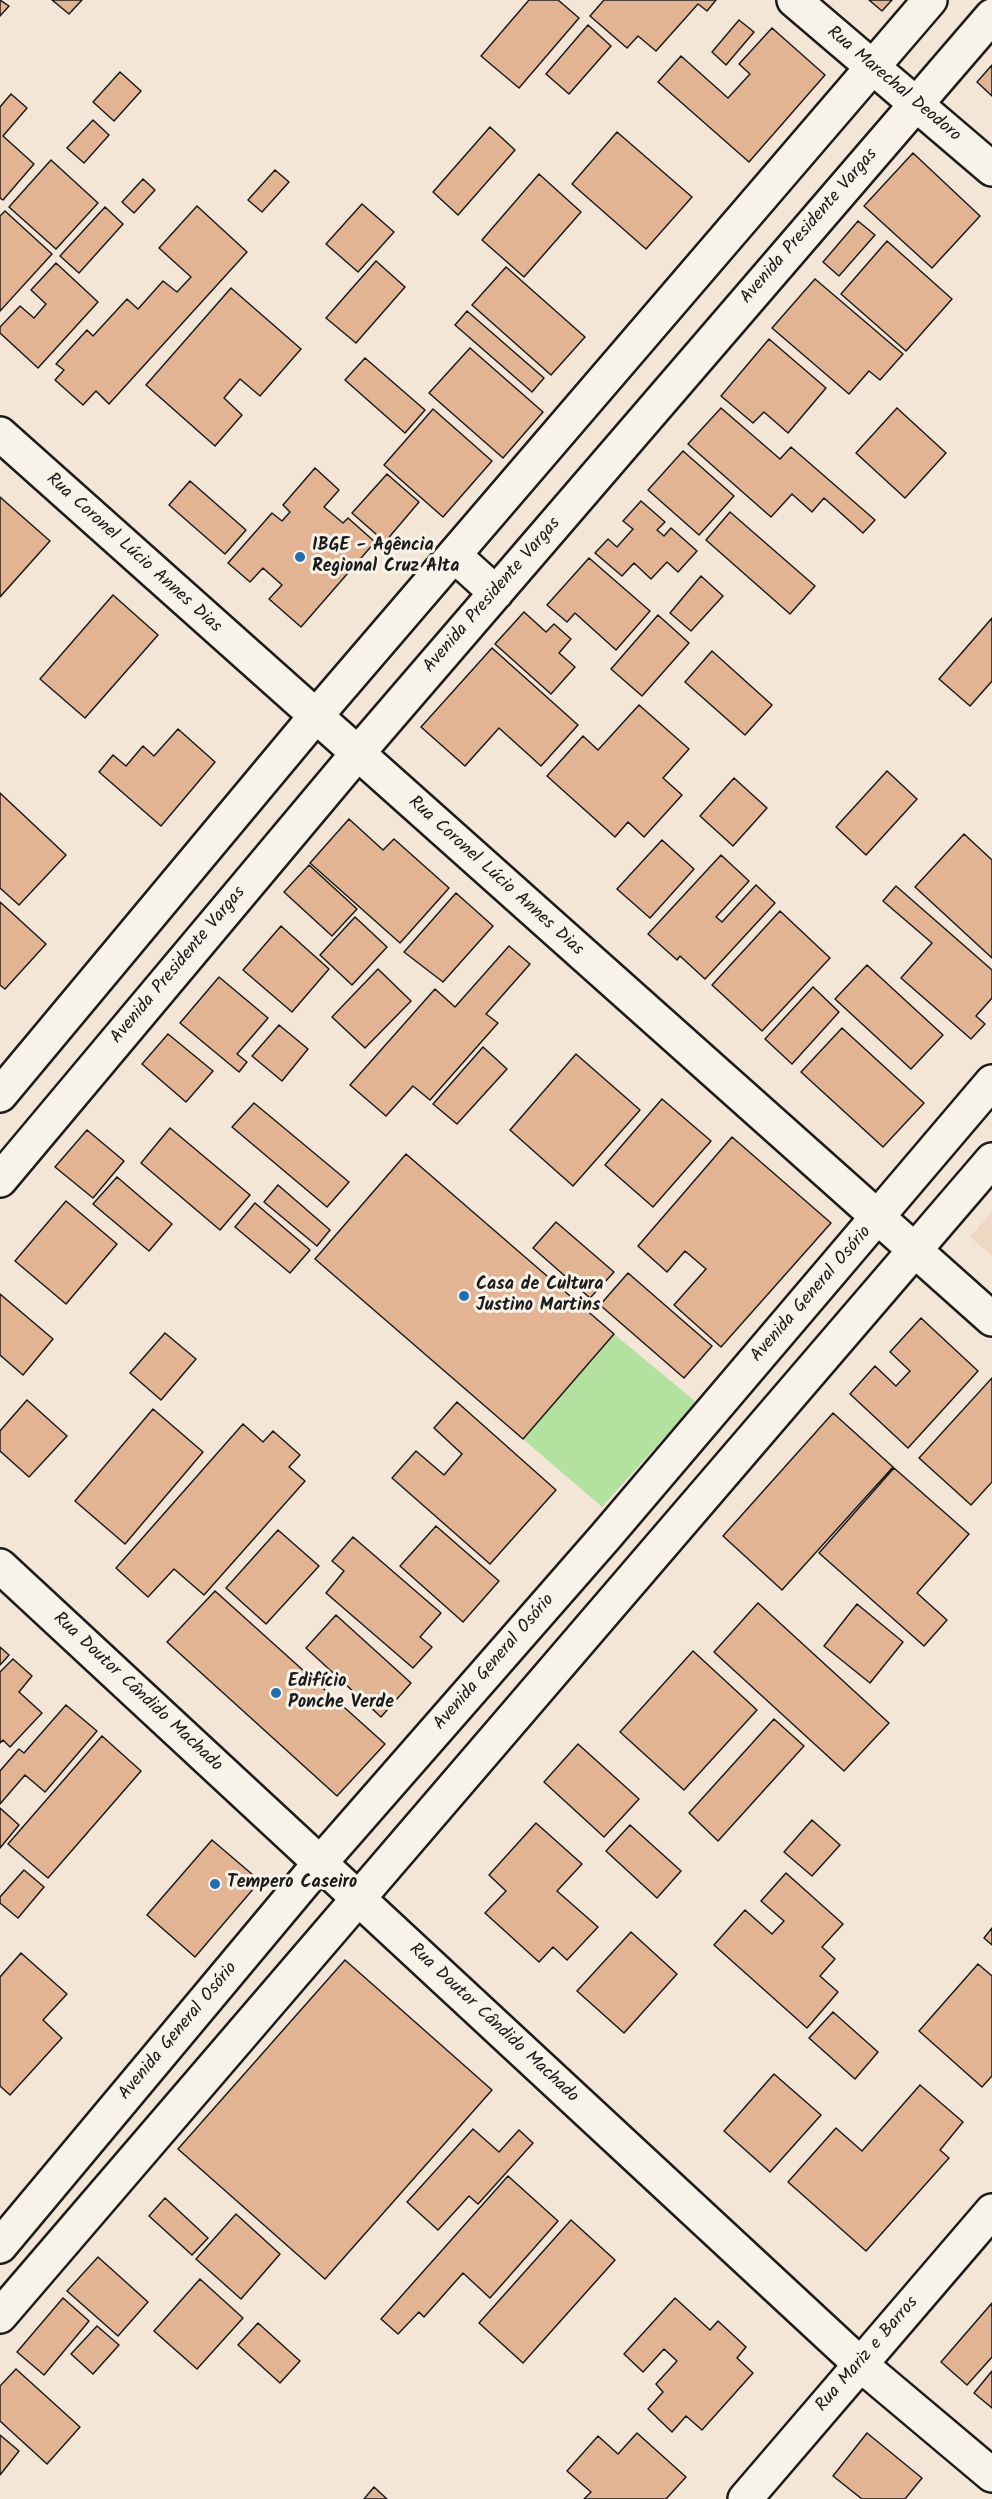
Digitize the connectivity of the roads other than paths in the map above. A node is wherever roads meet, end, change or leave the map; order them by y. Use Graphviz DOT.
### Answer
graph roads {
  1 [pos="794,0"];
  2 [pos="930,0"];
  3 [pos="992,16"];
  4 [pos="872,67"];
  5 [pos="916,104"];
  6 [pos="992,169"];
  7 [pos="0,434"];
  8 [pos="454,555"];
  9 [pos="496,593"];
  10 [pos="315,717"];
  11 [pos="357,754"];
  12 [pos="992,1082"];
  13 [pos="0,1095"];
  14 [pos="992,1160"];
  15 [pos="0,1180"];
  16 [pos="878,1218"];
  17 [pos="915,1251"];
  18 [pos="992,1319"];
  19 [pos="606,1536"];
  20 [pos="0,1566"];
  21 [pos="642,1569"];
  22 [pos="320,1863"];
  23 [pos="360,1899"];
  24 [pos="151,2065"];
  25 [pos="187,2099"];
  26 [pos="992,2211"];
  27 [pos="4,2241"];
  28 [pos="45,2265"];
  29 [pos="0,2316"];
  30 [pos="860,2364"];
  31 [pos="992,2475"];
  32 [pos="745,2499"];
  1 -- 4 [label="street, Rua Marechal Deodoro"];
  2 -- 4 [label="street"];
  3 -- 5 [label="street, Avenida Presidente Vargas"];
  4 -- 5 [label="street, Rua Marechal Deodoro"];
  4 -- 8 [label="street"];
  5 -- 6 [label="street, Rua Marechal Deodoro"];
  5 -- 9 [label="street, Avenida Presidente Vargas"];
  7 -- 10 [label="street, Rua Coronel Lúcio Annes Dias"];
  8 -- 9 [label="street"];
  8 -- 10 [label="street"];
  9 -- 11 [label="street, Avenida Presidente Vargas"];
  10 -- 11 [label="street, Rua Coronel Lúcio Annes Dias"];
  10 -- 13 [label="street"];
  11 -- 15 [label="street, Avenida Presidente Vargas"];
  11 -- 16 [label="street, Rua Coronel Lúcio Annes Dias"];
  12 -- 16 [label="street, Avenida General Osório"];
  14 -- 17 [label="street"];
  16 -- 17 [label="street, Rua Coronel Lúcio Annes Dias"];
  16 -- 19 [label="street, Avenida General Osório"];
  17 -- 18 [label="street, Rua Coronel Lúcio Annes Dias"];
  17 -- 21 [label="street"];
  19 -- 21 [label="street"];
  19 -- 22 [label="street, Avenida General Osório"];
  20 -- 22 [label="street, Rua Doutor Cândido Machado"];
  21 -- 23 [label="street"];
  22 -- 23 [label="street, Rua Doutor Cândido Machado"];
  22 -- 24 [label="street, Avenida General Osório"];
  23 -- 25 [label="street"];
  23 -- 30 [label="street, Rua Doutor Cândido Machado"];
  24 -- 25 [label="street"];
  24 -- 27 [label="street, Avenida General Osório"];
  25 -- 28 [label="street"];
  26 -- 30 [label="street, Rua Mariz e Barros"];
  27 -- 28 [label="street"];
  28 -- 29 [label="street"];
  30 -- 31 [label="street, Rua Doutor Cândido Machado"];
  30 -- 32 [label="street, Rua Mariz e Barros"];
}
